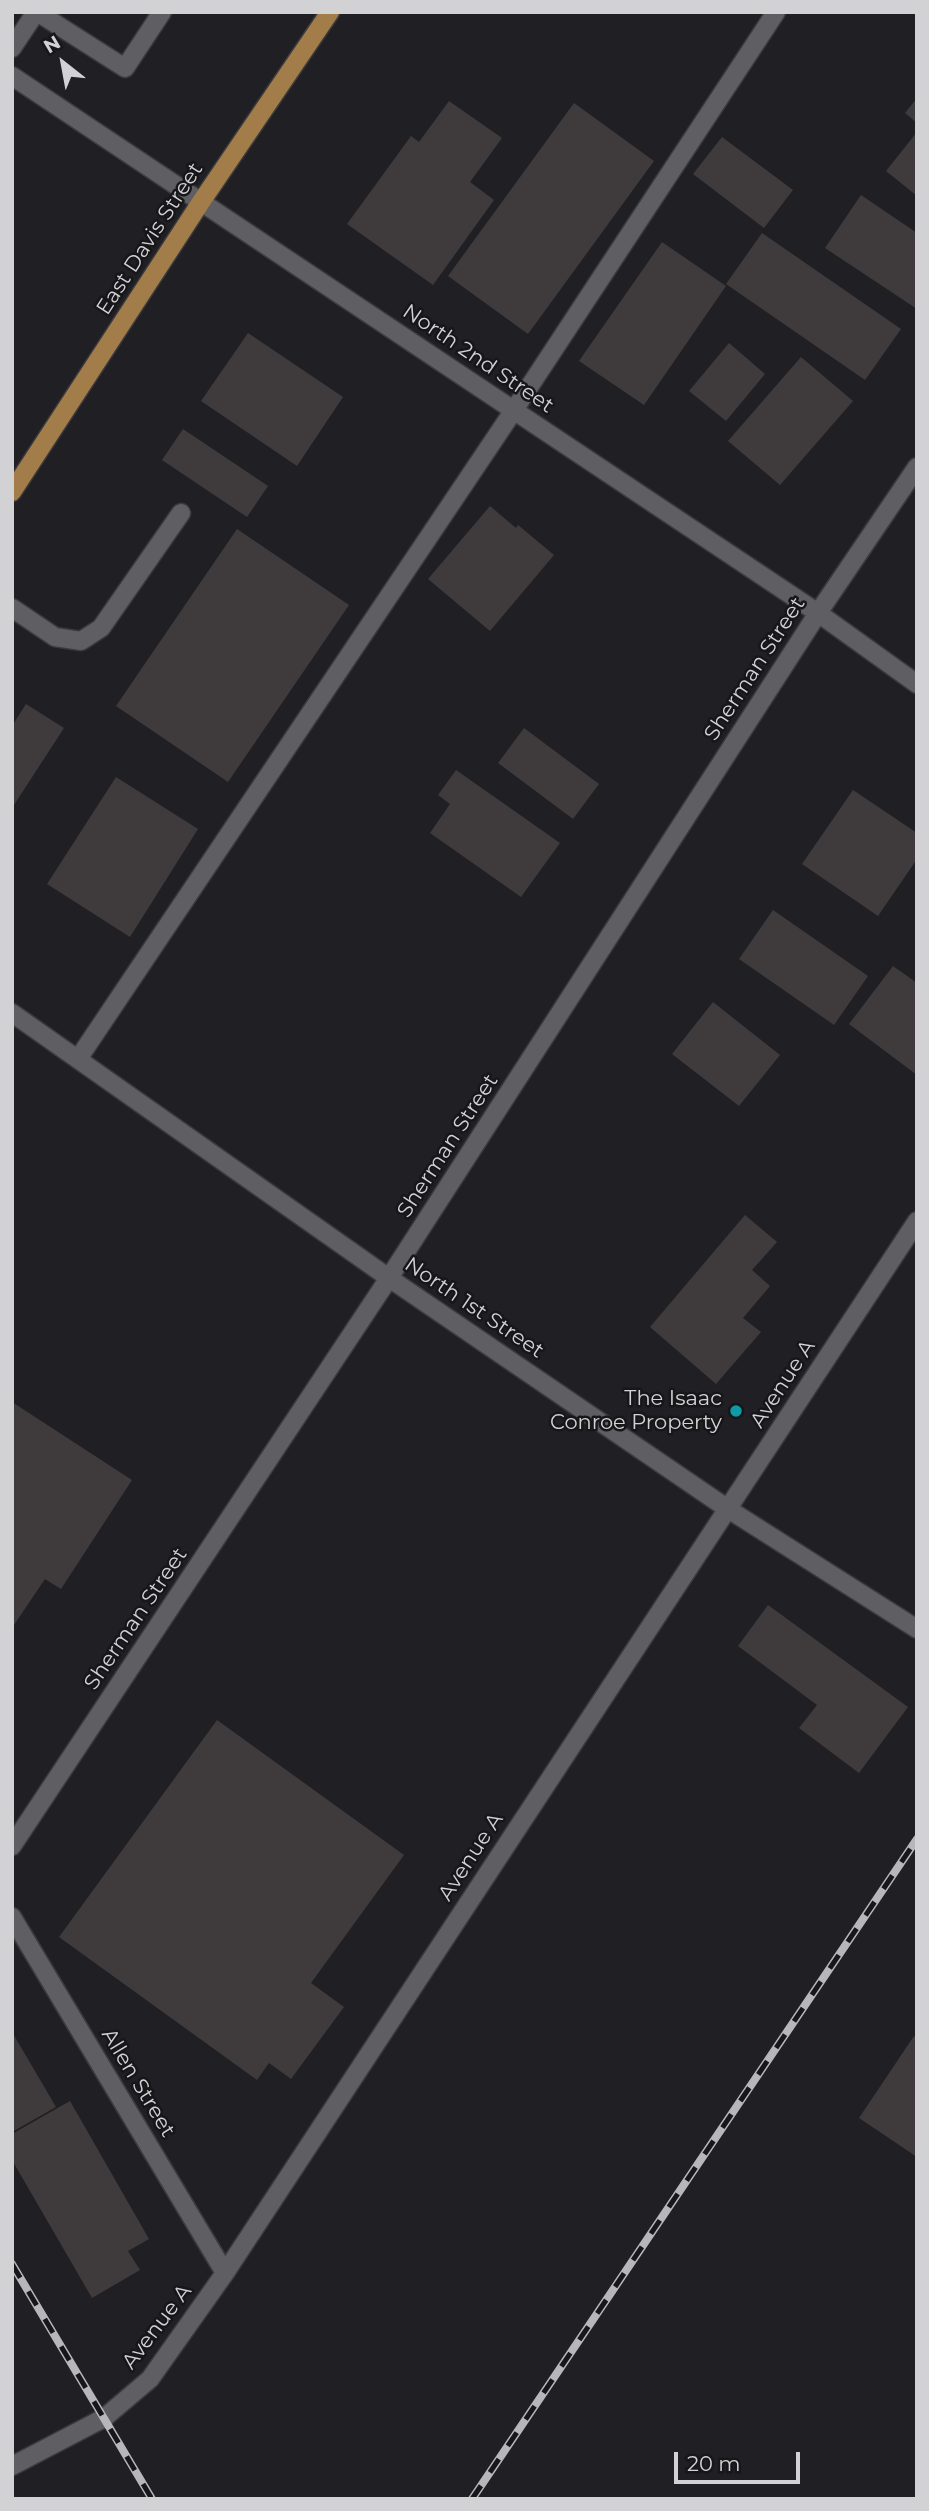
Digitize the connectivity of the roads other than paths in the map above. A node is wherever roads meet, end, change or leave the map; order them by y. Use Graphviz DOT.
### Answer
graph roads {
  1 [pos="36,12"];
  2 [pos="162,12"];
  3 [pos="330,12"];
  4 [pos="776,12"];
  5 [pos="12,48"];
  6 [pos="12,76"];
  7 [pos="201,202"];
  8 [pos="514,410"];
  9 [pos="917,467"];
  10 [pos="12,492"];
  11 [pos="181,513"];
  12 [pos="12,608"];
  13 [pos="818,613"];
  14 [pos="917,684"];
  15 [pos="12,1013"];
  16 [pos="78,1059"];
  17 [pos="917,1221"];
  18 [pos="389,1278"];
  19 [pos="728,1509"];
  20 [pos="917,1629"];
  21 [pos="12,1846"];
  22 [pos="12,1917"];
  23 [pos="225,2273"];
  24 [pos="12,2466"];
  1 -- 2 [label="street"];
  1 -- 5 [label="street"];
  3 -- 7 [label="main road, East Davis Street"];
  4 -- 8 [label="street"];
  6 -- 7 [label="street, North 2nd Street"];
  7 -- 8 [label="street, North 2nd Street"];
  7 -- 10 [label="main road, East Davis Street"];
  8 -- 13 [label="street, North 2nd Street"];
  8 -- 16 [label="street"];
  9 -- 13 [label="street, Sherman Street"];
  11 -- 12 [label="street"];
  13 -- 14 [label="street, North 2nd Street"];
  13 -- 18 [label="street, Sherman Street"];
  15 -- 16 [label="street, North 1st Street"];
  16 -- 18 [label="street, North 1st Street"];
  17 -- 19 [label="street, Avenue A"];
  18 -- 19 [label="street, North 1st Street"];
  18 -- 21 [label="street, Sherman Street"];
  19 -- 20 [label="street, North 1st Street"];
  19 -- 23 [label="street, Avenue A"];
  22 -- 23 [label="street, Allen Street"];
  23 -- 24 [label="street, Avenue A"];
}
